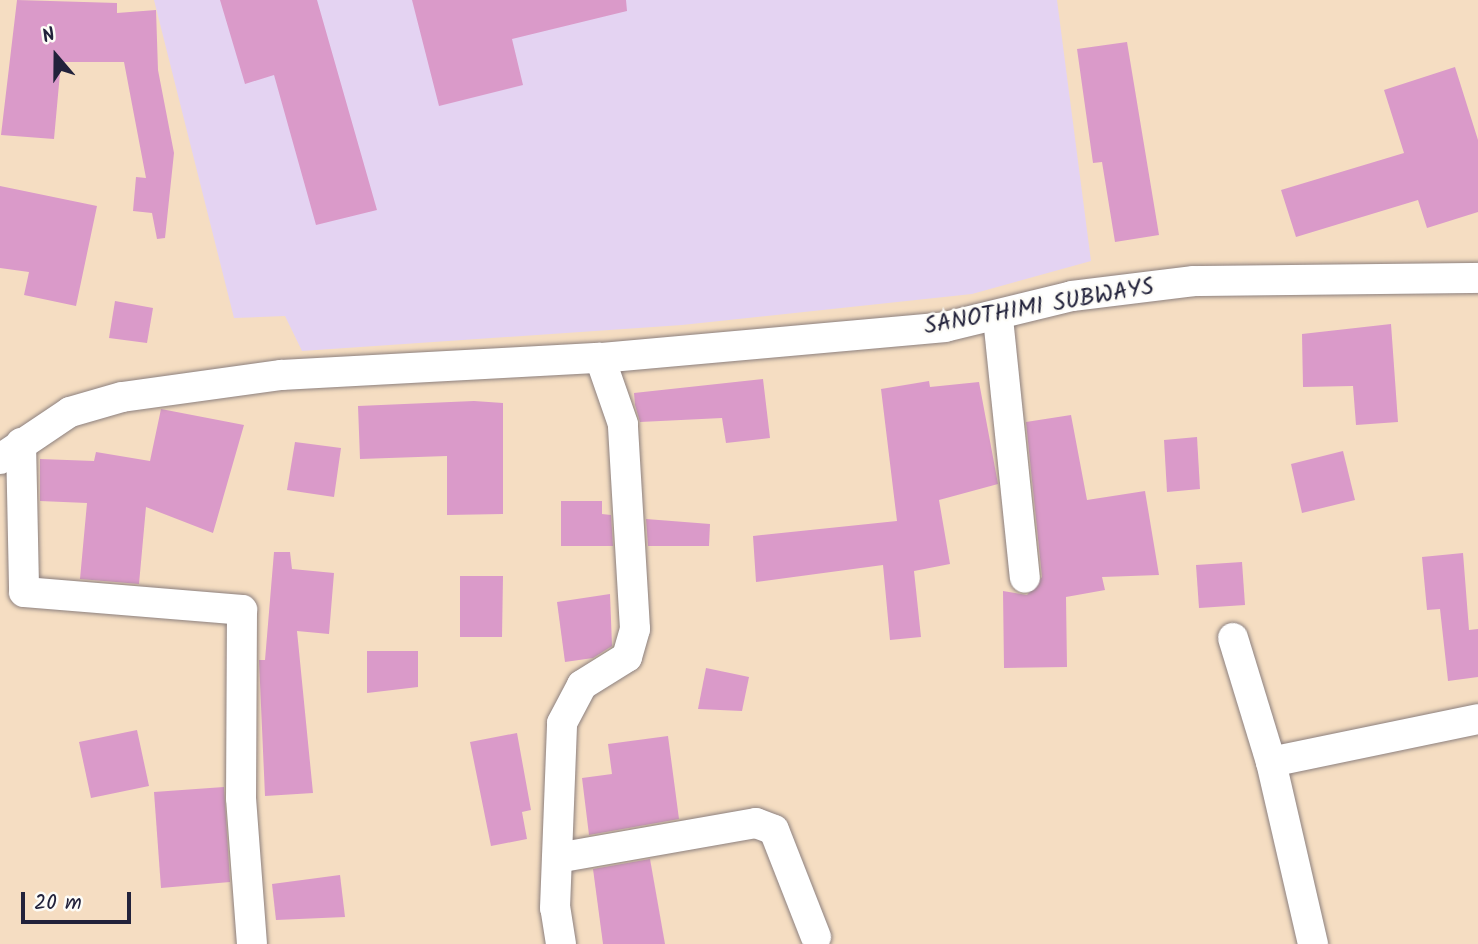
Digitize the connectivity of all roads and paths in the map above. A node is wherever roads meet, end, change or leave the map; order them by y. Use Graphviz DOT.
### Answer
graph roads {
  1 [pos="1478,278"];
  2 [pos="998,318"];
  3 [pos="600,358"];
  4 [pos="11,451"];
  5 [pos="1025,578"];
  6 [pos="1233,638"];
  7 [pos="1478,719"];
  8 [pos="1271,762"];
  9 [pos="557,859"];
  10 [pos="816,937"];
  11 [pos="252,944"];
  12 [pos="561,944"];
  13 [pos="1313,944"];
  1 -- 2 [label="street, SANOTHIMI SUBWAYS"];
  2 -- 3 [label="street, SANOTHIMI SUBWAYS"];
  2 -- 5 [label="street"];
  3 -- 4 [label="street, SANOTHIMI SUBWAYS"];
  3 -- 9 [label="street"];
  4 -- 11 [label="street"];
  6 -- 8 [label="street"];
  7 -- 8 [label="street"];
  8 -- 13 [label="street"];
  9 -- 10 [label="street"];
  9 -- 12 [label="street"];
}
